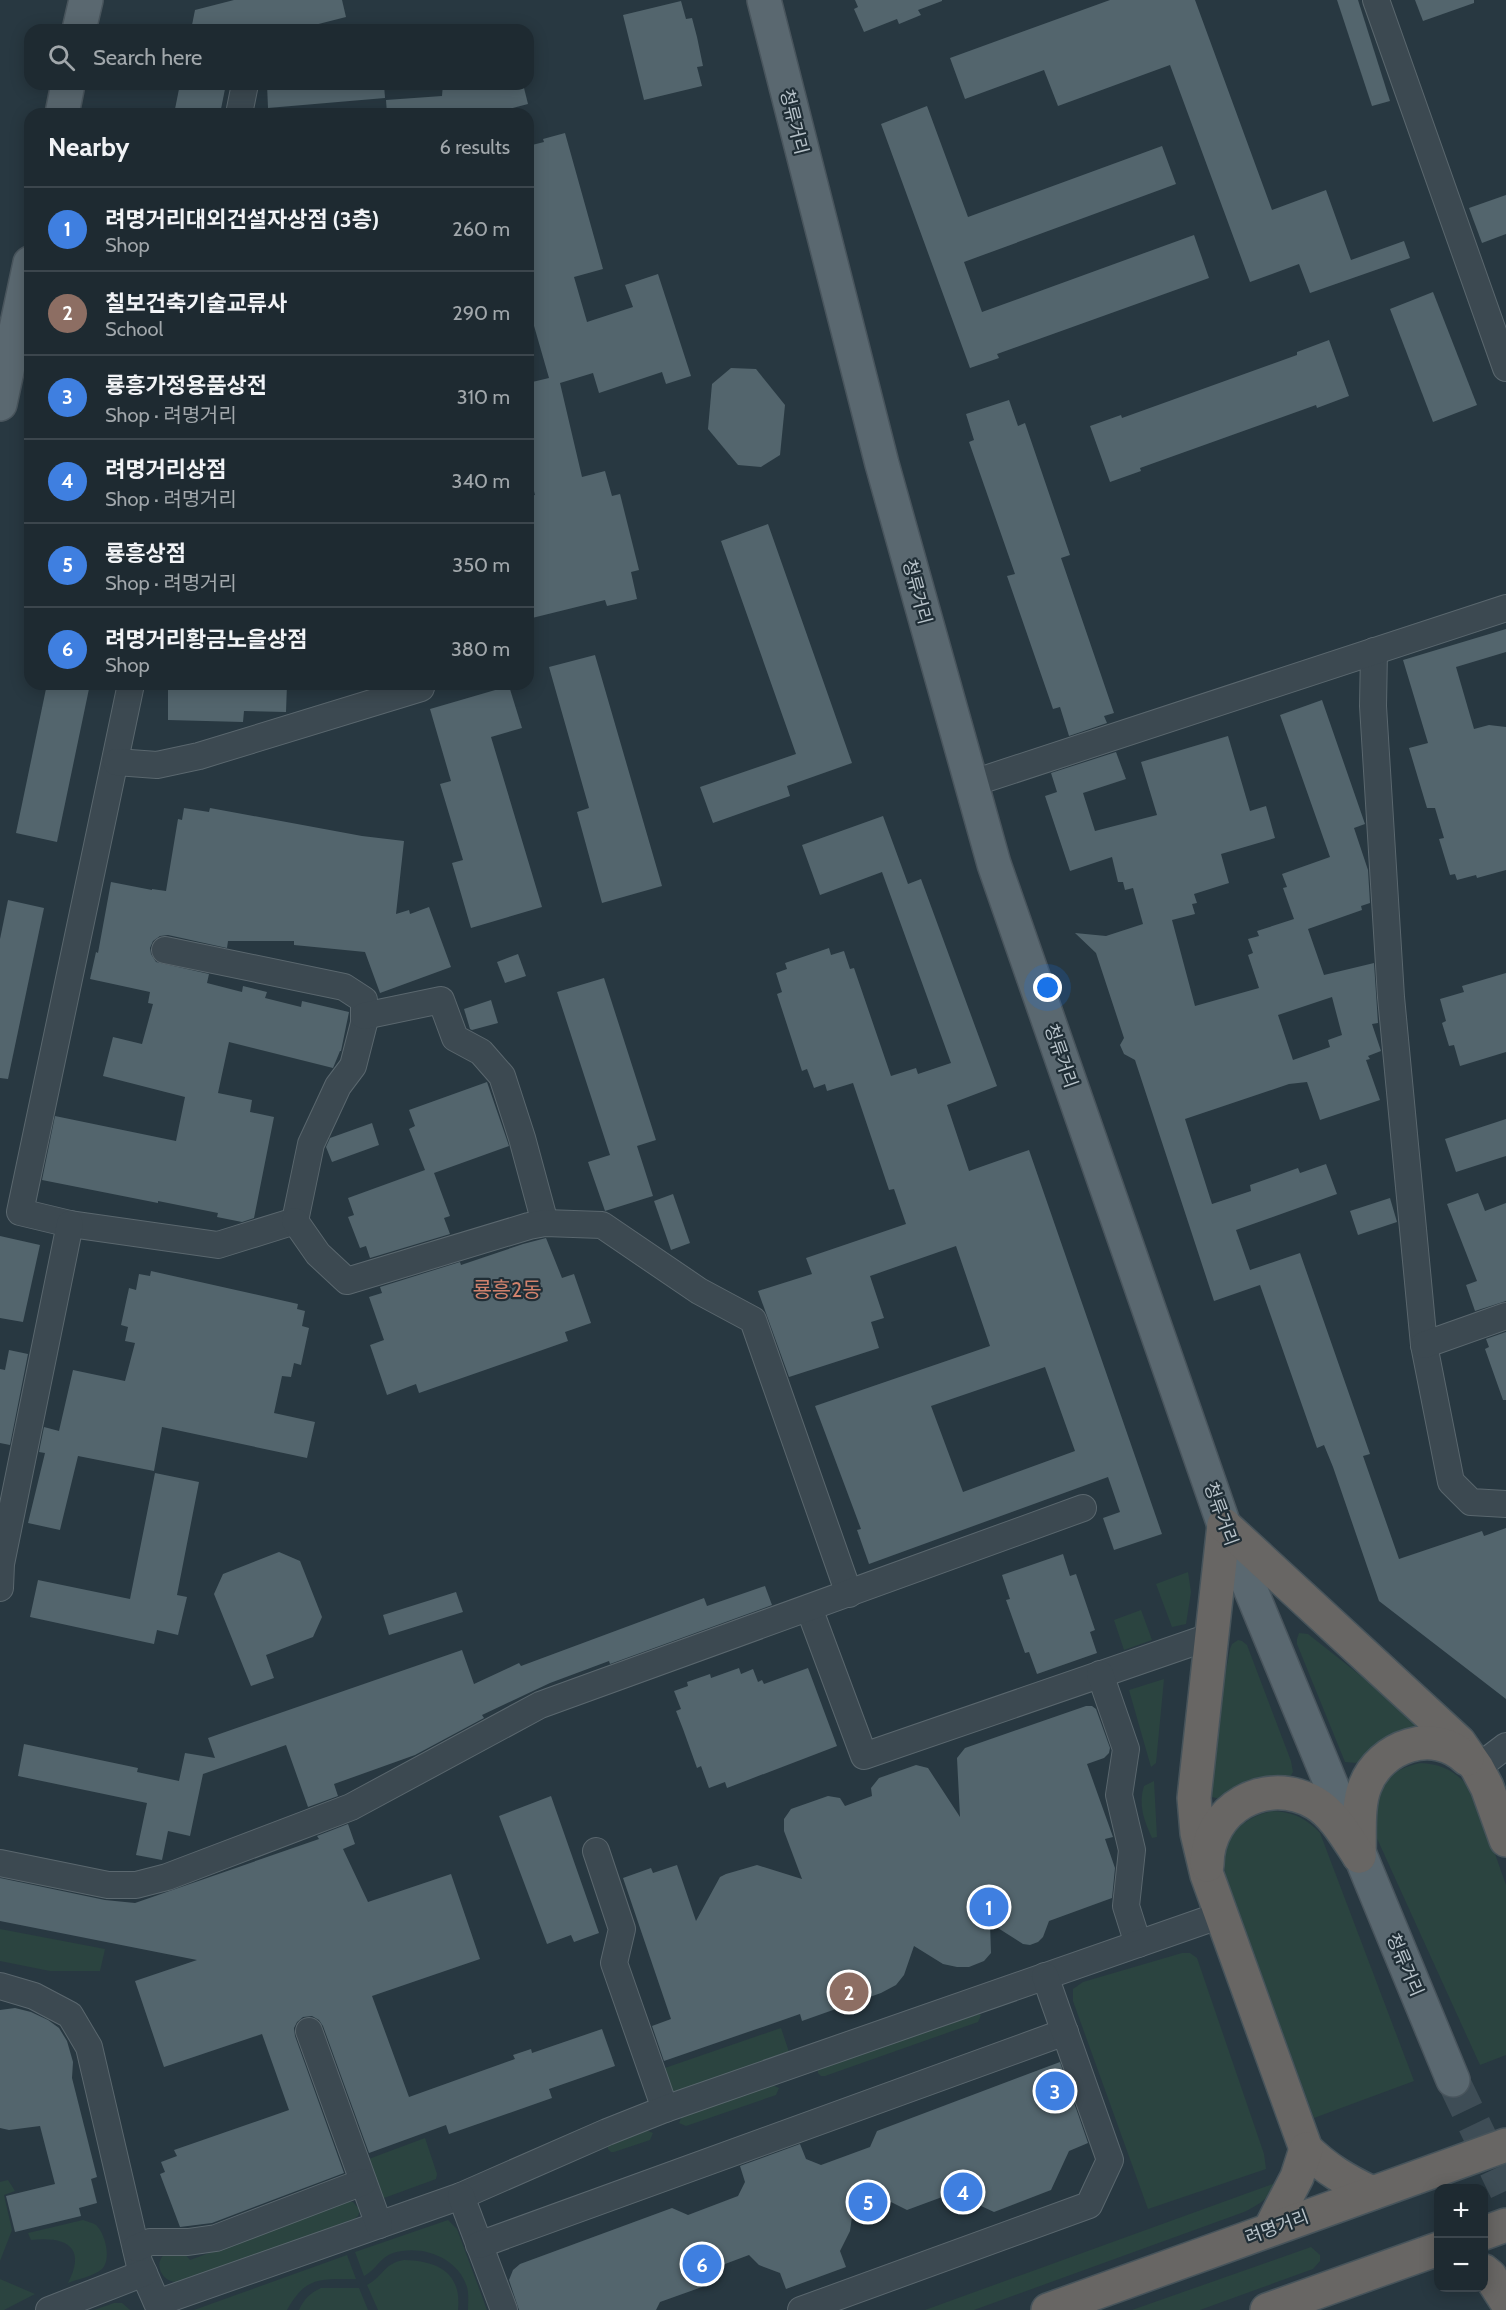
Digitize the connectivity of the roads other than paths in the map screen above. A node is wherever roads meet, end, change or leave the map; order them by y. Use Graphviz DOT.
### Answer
graph roads {
  1 [pos="86,0"];
  2 [pos="764,0"];
  3 [pos="1376,0"];
  4 [pos="80,24"];
  5 [pos="67,90"];
  6 [pos="244,90"];
  7 [pos="63,108"];
  8 [pos="240,108"];
  9 [pos="24,291"];
  10 [pos="1506,368"];
  11 [pos="0,404"];
  12 [pos="1506,608"];
  13 [pos="1374,651"];
  14 [pos="130,690"];
  15 [pos="414,690"];
  16 [pos="116,762"];
  17 [pos="970,784"];
  18 [pos="165,950"];
  19 [pos="364,1016"];
  20 [pos="295,1221"];
  21 [pos="545,1223"];
  22 [pos="70,1224"];
  23 [pos="1506,1316"];
  24 [pos="1424,1345"];
  25 [pos="1506,1504"];
  26 [pos="1083,1508"];
  27 [pos="1224,1525"];
  28 [pos="0,1588"];
  29 [pos="849,1594"];
  30 [pos="809,1608"];
  31 [pos="1212,1636"];
  32 [pos="1101,1674"];
  33 [pos="1506,1746"];
  34 [pos="1478,1768"];
  35 [pos="1506,1840"];
  36 [pos="596,1851"];
  37 [pos="1359,1856"];
  38 [pos="0,1863"];
  39 [pos="1208,1875"];
  40 [pos="1221,1915"];
  41 [pos="1138,1944"];
  42 [pos="1045,1976"];
  43 [pos="0,1986"];
  44 [pos="309,2031"];
  45 [pos="1065,2032"];
  46 [pos="1453,2080"];
  47 [pos="665,2109"];
  48 [pos="1506,2145"];
  49 [pos="1306,2149"];
  50 [pos="363,2182"];
  51 [pos="1372,2193"];
  52 [pos="460,2196"];
  53 [pos="379,2225"];
  54 [pos="1506,2225"];
  55 [pos="1270,2229"];
  56 [pos="1488,2232"];
  57 [pos="479,2245"];
  58 [pos="136,2248"];
  59 [pos="1434,2252"];
  60 [pos="144,2273"];
  61 [pos="1488,2275"];
  62 [pos="1506,2301"];
  63 [pos="157,2306"];
  64 [pos="49,2310"];
  65 [pos="504,2310"];
  66 [pos="801,2310"];
  67 [pos="1048,2310"];
  68 [pos="1267,2310"];
  1 -- 4 [label="main road"];
  2 -- 17 [label="main road, 청류거리"];
  3 -- 10 [label="street"];
  5 -- 7 [label="main road"];
  6 -- 8 [label="street"];
  9 -- 11 [label="main road"];
  12 -- 13 [label="street"];
  13 -- 17 [label="street"];
  13 -- 24 [label="street"];
  14 -- 16 [label="street"];
  15 -- 16 [label="street"];
  16 -- 22 [label="street"];
  17 -- 27 [label="main road, 청류거리"];
  18 -- 19 [label="street"];
  19 -- 20 [label="street"];
  19 -- 21 [label="street"];
  20 -- 21 [label="street"];
  20 -- 22 [label="street"];
  21 -- 29 [label="street"];
  22 -- 28 [label="street"];
  23 -- 24 [label="street"];
  24 -- 25 [label="street"];
  26 -- 29 [label="street"];
  27 -- 31 [label="highway"];
  27 -- 34 [label="highway"];
  27 -- 37 [label="main road, 청류거리"];
  29 -- 30 [label="street"];
  30 -- 32 [label="street"];
  30 -- 38 [label="street"];
  31 -- 32 [label="street"];
  31 -- 39 [label="highway"];
  32 -- 41 [label="street"];
  33 -- 34 [label="street"];
  34 -- 35 [label="highway"];
  34 -- 37 [label="highway"];
  36 -- 47 [label="street"];
  37 -- 39 [label="highway"];
  37 -- 46 [label="main road, 청류거리"];
  39 -- 40 [label="highway"];
  40 -- 41 [label="street"];
  40 -- 49 [label="highway"];
  41 -- 42 [label="street"];
  42 -- 45 [label="street"];
  42 -- 47 [label="street"];
  43 -- 58 [label="street"];
  44 -- 50 [label="street"];
  45 -- 57 [label="street"];
  45 -- 66 [label="street"];
  47 -- 52 [label="street"];
  48 -- 51 [label="highway, 려명거리"];
  49 -- 51 [label="highway"];
  49 -- 55 [label="highway"];
  50 -- 53 [label="street"];
  50 -- 58 [label="street"];
  51 -- 55 [label="highway, 려명거리"];
  52 -- 53 [label="street"];
  52 -- 57 [label="street"];
  53 -- 63 [label="street"];
  54 -- 56 [label="highway"];
  55 -- 67 [label="highway, 려명거리"];
  57 -- 65 [label="street"];
  58 -- 60 [label="street"];
  59 -- 68 [label="highway"];
  60 -- 63 [label="street"];
  60 -- 64 [label="street"];
  61 -- 62 [label="highway"];
}
